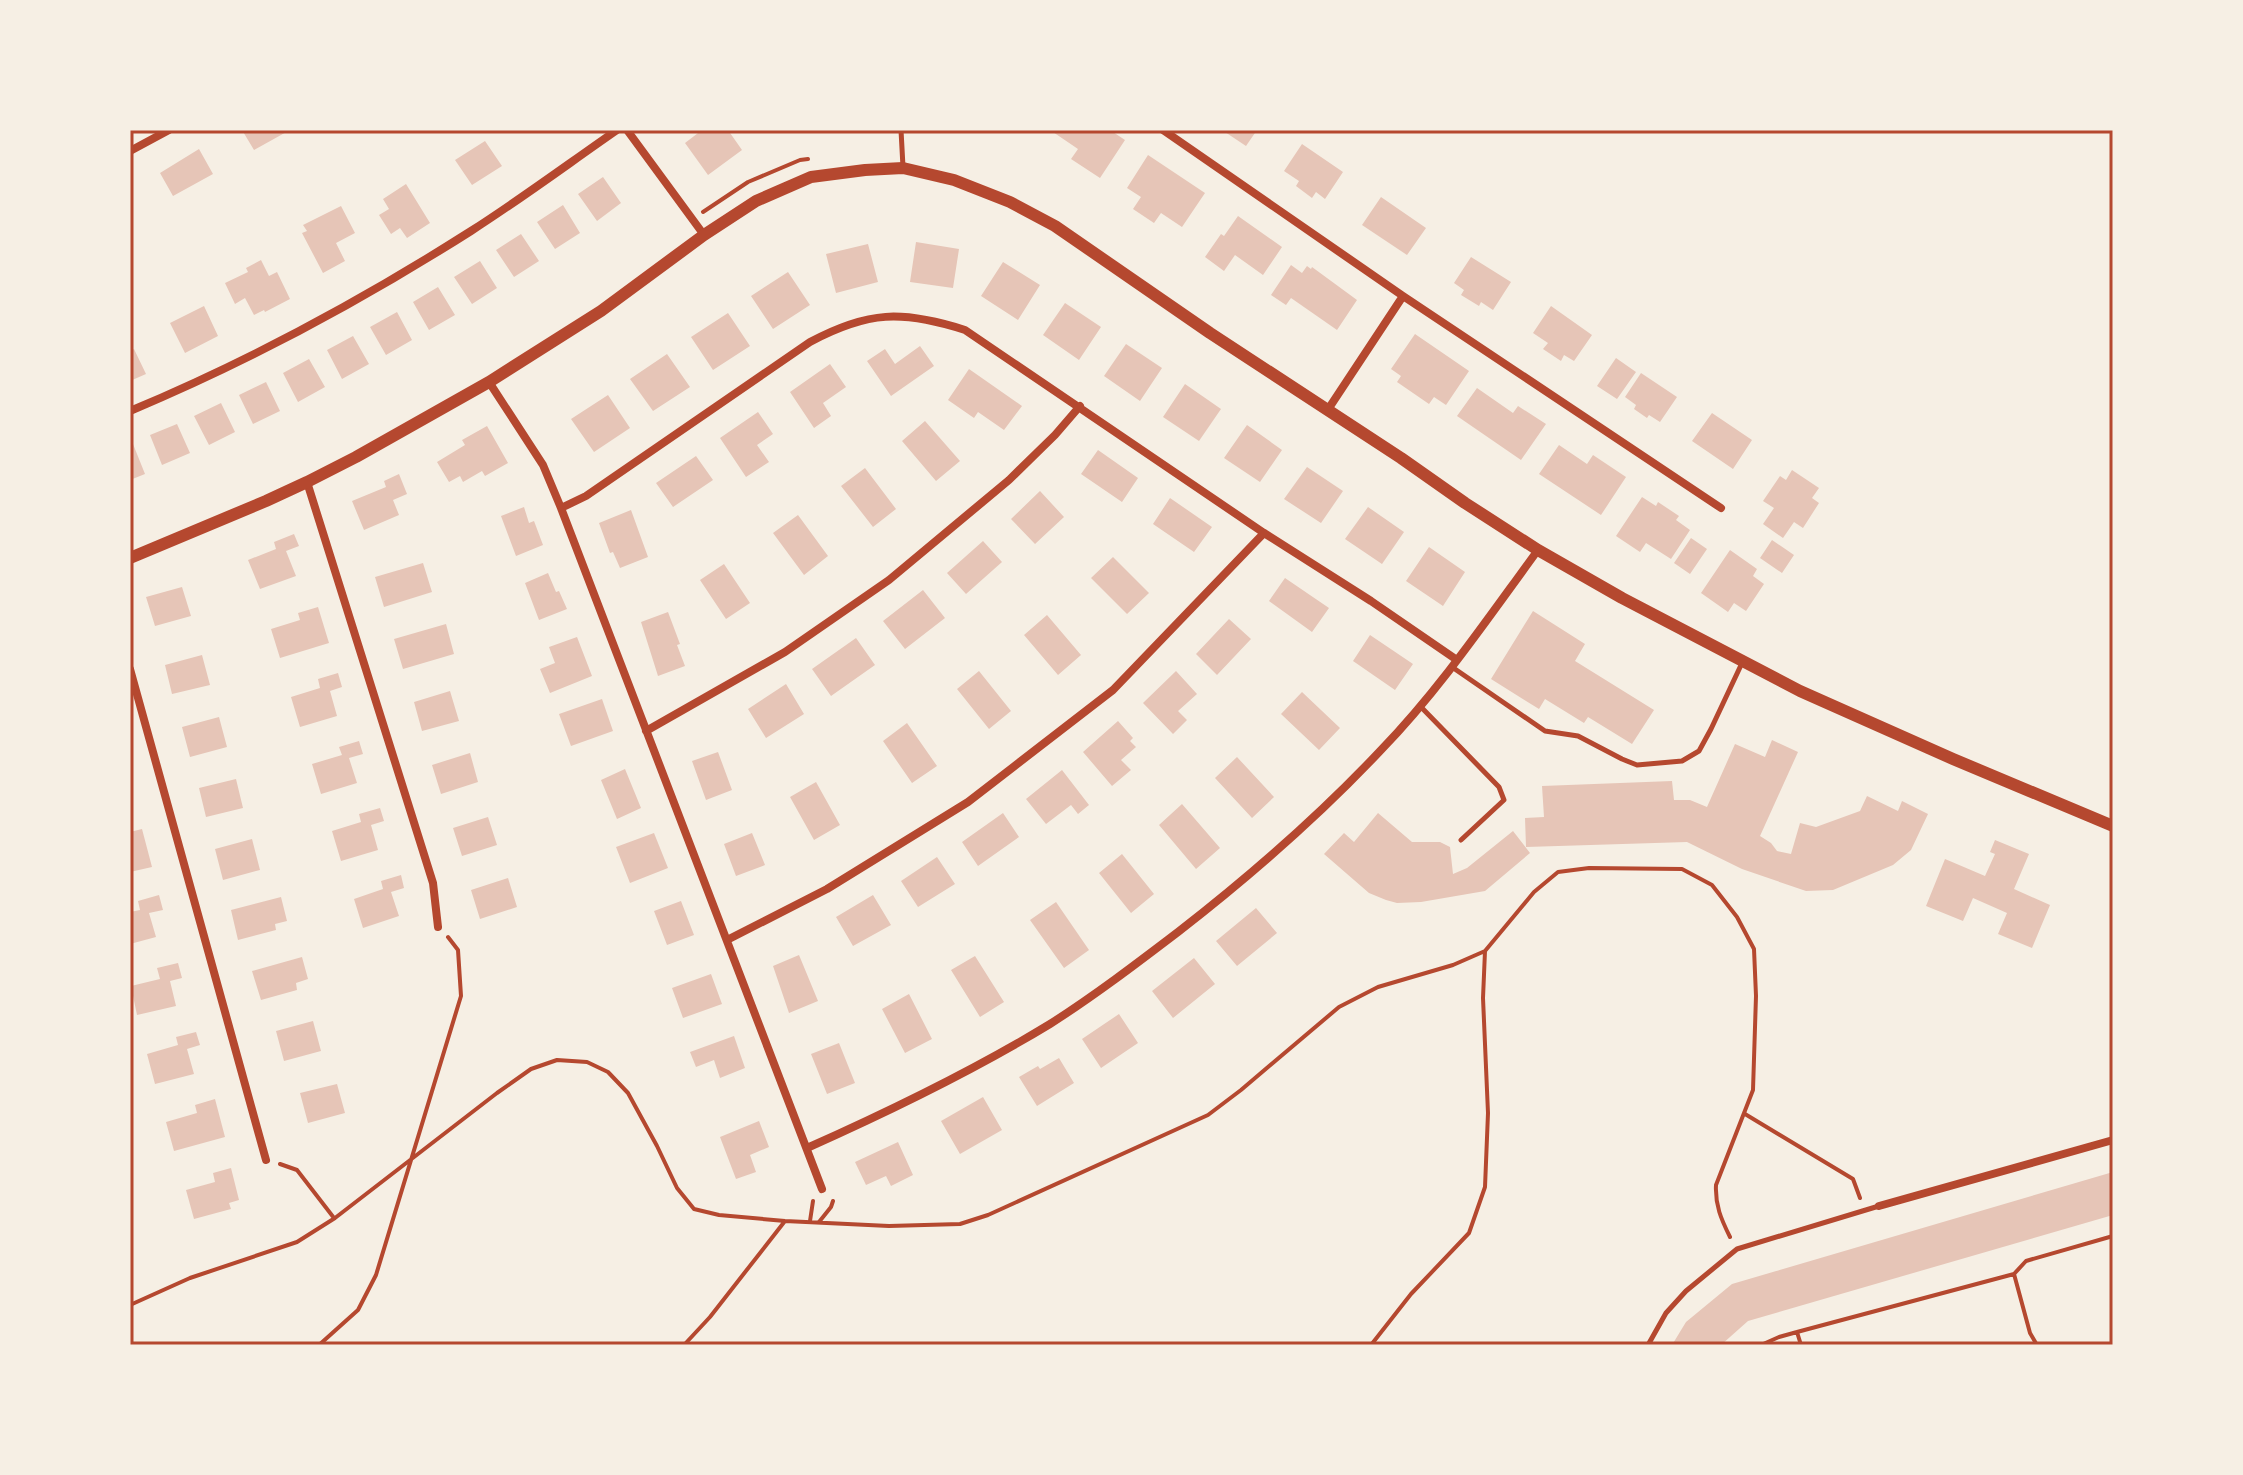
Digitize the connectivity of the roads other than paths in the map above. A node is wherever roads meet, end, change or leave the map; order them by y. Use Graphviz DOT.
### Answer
graph roads {
  1 [pos="169,130"];
  2 [pos="617,130"];
  3 [pos="627,130"];
  4 [pos="901,130"];
  5 [pos="1163,130"];
  6 [pos="130,151"];
  7 [pos="903,168"];
  8 [pos="704,235"];
  9 [pos="1403,296"];
  10 [pos="489,382"];
  11 [pos="1080,406"];
  12 [pos="130,411"];
  13 [pos="1327,411"];
  14 [pos="307,482"];
  15 [pos="561,508"];
  16 [pos="1721,508"];
  17 [pos="1264,533"];
  18 [pos="1538,550"];
  19 [pos="130,558"];
  20 [pos="1742,662"];
  21 [pos="1455,664"];
  22 [pos="130,669"];
  23 [pos="1420,706"];
  24 [pos="646,731"];
  25 [pos="2113,826"];
  26 [pos="1461,840"];
  27 [pos="438,927"];
  28 [pos="727,940"];
  29 [pos="2113,1140"];
  30 [pos="807,1148"];
  31 [pos="266,1160"];
  32 [pos="822,1189"];
  33 [pos="1879,1206"];
  34 [pos="1648,1345"];
  1 -- 6 [label="street"];
  2 -- 12 [label="street"];
  3 -- 8 [label="street"];
  4 -- 7 [label="lane"];
  5 -- 9 [label="street"];
  7 -- 8 [label="street"];
  7 -- 13 [label="street"];
  8 -- 10 [label="street"];
  9 -- 13 [label="street"];
  9 -- 16 [label="street"];
  10 -- 14 [label="street"];
  10 -- 15 [label="street"];
  11 -- 15 [label="street"];
  11 -- 17 [label="street"];
  11 -- 24 [label="street"];
  13 -- 18 [label="street"];
  14 -- 19 [label="street"];
  14 -- 27 [label="street"];
  15 -- 24 [label="street"];
  17 -- 21 [label="street"];
  17 -- 28 [label="street"];
  18 -- 20 [label="street"];
  18 -- 21 [label="street"];
  20 -- 21 [label="lane"];
  20 -- 25 [label="street"];
  21 -- 23 [label="street"];
  22 -- 31 [label="street"];
  23 -- 26 [label="lane"];
  23 -- 30 [label="street"];
  24 -- 28 [label="street"];
  28 -- 30 [label="street"];
  29 -- 33 [label="street"];
  30 -- 32 [label="street"];
  33 -- 34 [label="lane"];
}
